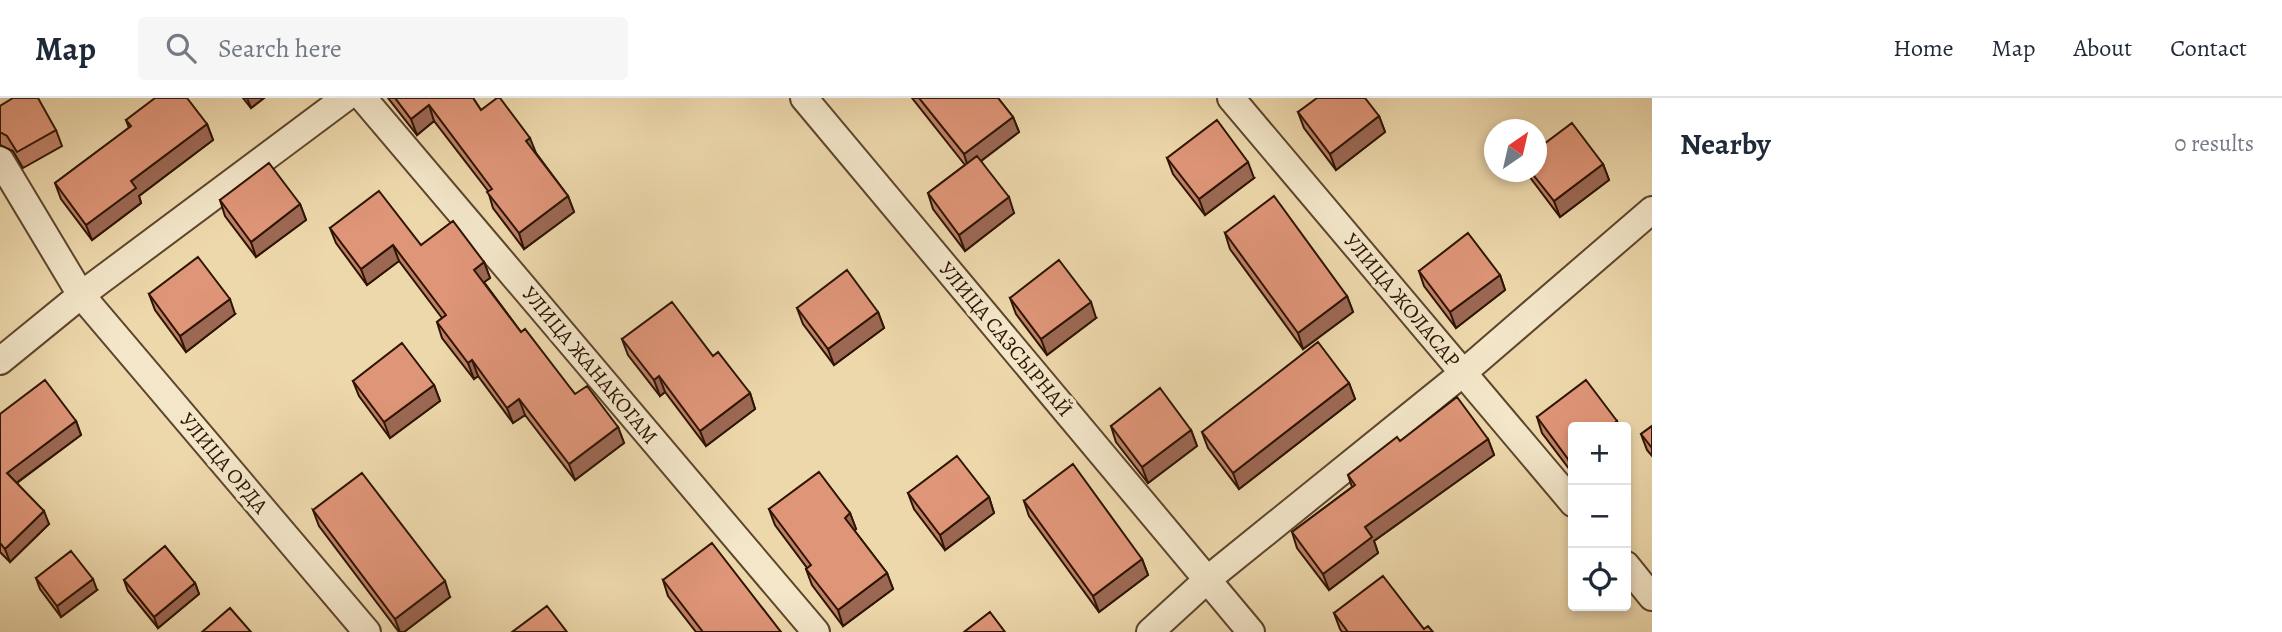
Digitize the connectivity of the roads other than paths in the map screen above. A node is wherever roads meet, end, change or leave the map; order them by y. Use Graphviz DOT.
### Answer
graph roads {
  1 [pos="345,98"];
  2 [pos="363,98"];
  3 [pos="804,98"];
  4 [pos="1231,98"];
  5 [pos="0,160"];
  6 [pos="1652,210"];
  7 [pos="81,295"];
  8 [pos="0,361"];
  9 [pos="1464,373"];
  10 [pos="1568,497"];
  11 [pos="1631,571"];
  12 [pos="1208,579"];
  13 [pos="1652,597"];
  14 [pos="367,632"];
  15 [pos="816,632"];
  16 [pos="1150,632"];
  17 [pos="1251,632"];
  1 -- 7 [label="street"];
  2 -- 15 [label="street, УЛИЦА ЖАНАКОГАМ"];
  3 -- 12 [label="street, УЛИЦА САЗСЫРНАЙ"];
  4 -- 9 [label="street, УЛИЦА ЖОЛАСАР"];
  5 -- 7 [label="street, УЛИЦА ОРДА"];
  6 -- 9 [label="street"];
  7 -- 8 [label="street"];
  7 -- 14 [label="street, УЛИЦА ОРДА"];
  9 -- 10 [label="street, УЛИЦА ЖОЛАСАР"];
  9 -- 12 [label="street"];
  11 -- 13 [label="street"];
  12 -- 16 [label="street"];
  12 -- 17 [label="street, УЛИЦА САЗСЫРНАЙ"];
}
